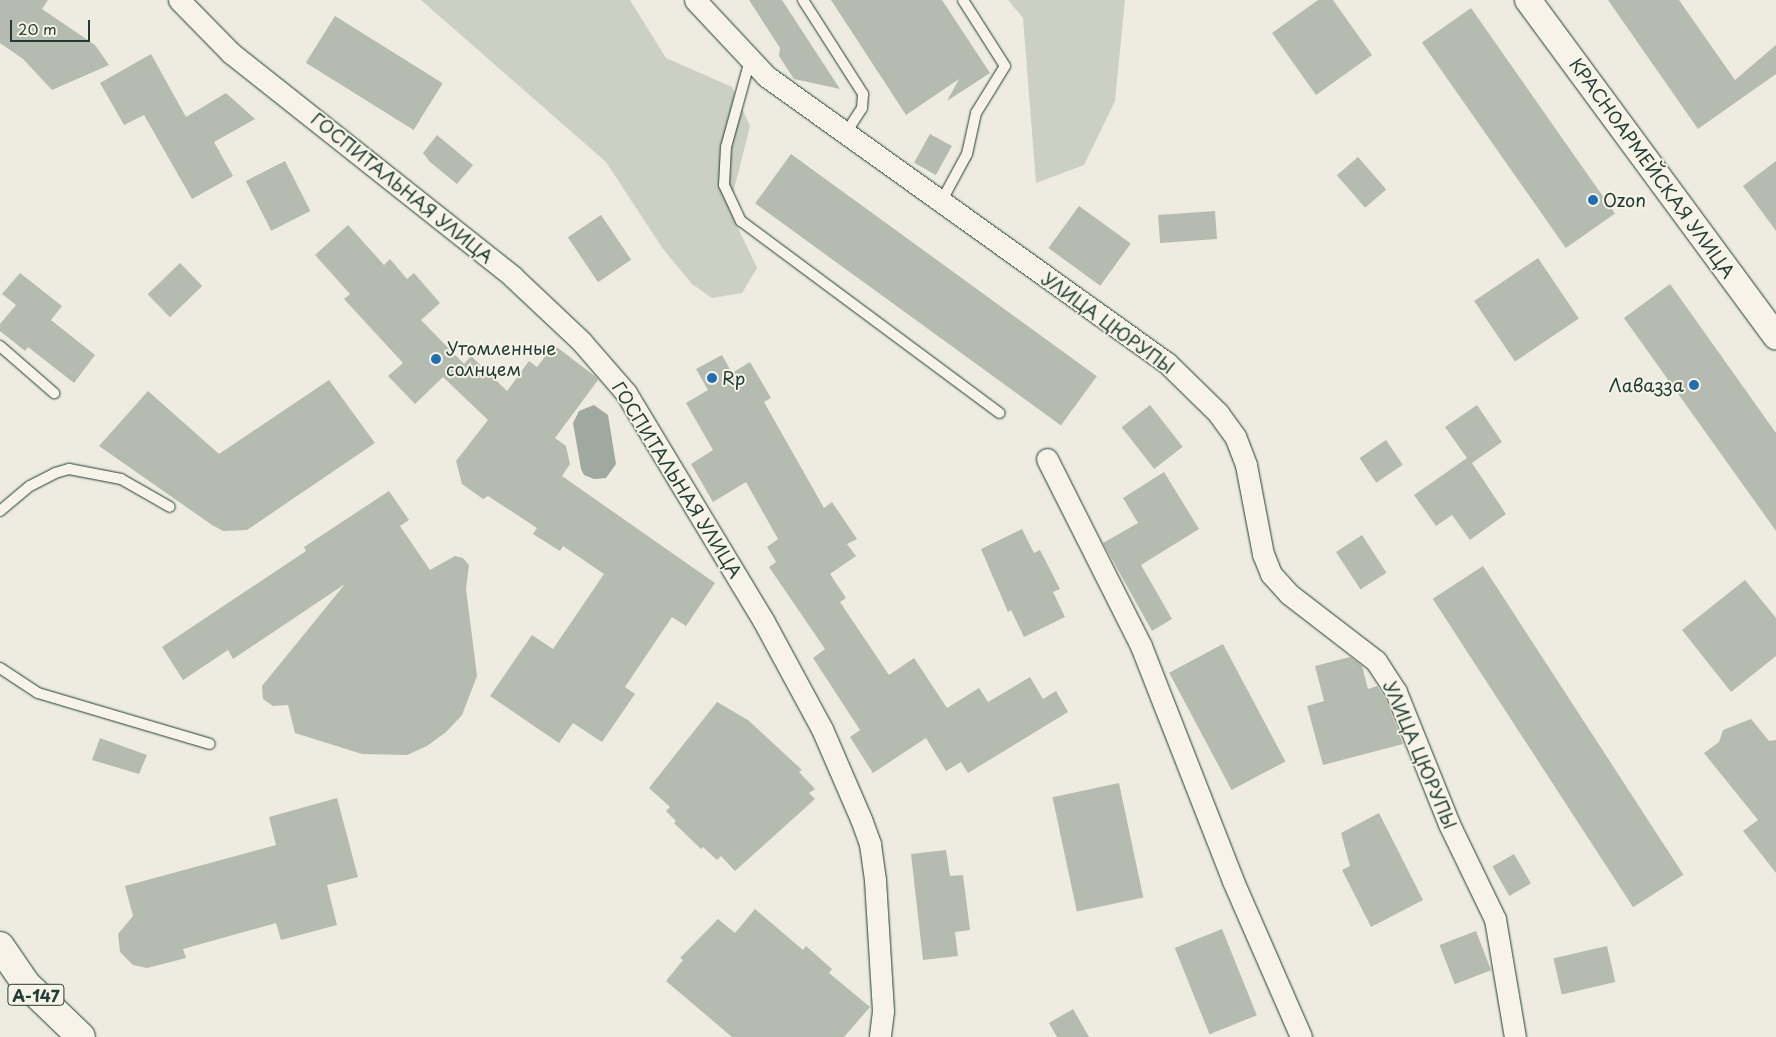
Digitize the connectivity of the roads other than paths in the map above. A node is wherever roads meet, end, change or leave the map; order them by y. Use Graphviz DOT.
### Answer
graph roads {
  1 [pos="179,0"];
  2 [pos="695,0"];
  3 [pos="803,0"];
  4 [pos="962,0"];
  5 [pos="1528,0"];
  6 [pos="750,60"];
  7 [pos="846,133"];
  8 [pos="941,203"];
  9 [pos="1776,336"];
  10 [pos="0,346"];
  11 [pos="54,393"];
  12 [pos="1000,413"];
  13 [pos="1047,459"];
  14 [pos="170,507"];
  15 [pos="0,511"];
  16 [pos="0,668"];
  17 [pos="210,744"];
  18 [pos="0,946"];
  19 [pos="81,1037"];
  20 [pos="880,1037"];
  21 [pos="1301,1037"];
  22 [pos="1515,1037"];
  1 -- 20 [label="street, ГОСПИТАЛЬНАЯ УЛИЦА"];
  2 -- 6 [label="street, УЛИЦА ЦЮРУПЫ"];
  3 -- 7 [label="lane"];
  4 -- 8 [label="lane"];
  5 -- 9 [label="street, КРАСНОАРМЕЙСКАЯ УЛИЦА"];
  6 -- 7 [label="street, УЛИЦА ЦЮРУПЫ"];
  6 -- 12 [label="lane"];
  7 -- 8 [label="street, УЛИЦА ЦЮРУПЫ"];
  8 -- 22 [label="street, УЛИЦА ЦЮРУПЫ"];
  10 -- 11 [label="lane"];
  13 -- 21 [label="street"];
  14 -- 15 [label="lane"];
  16 -- 17 [label="lane"];
  18 -- 19 [label="main road, А-147"];
}
